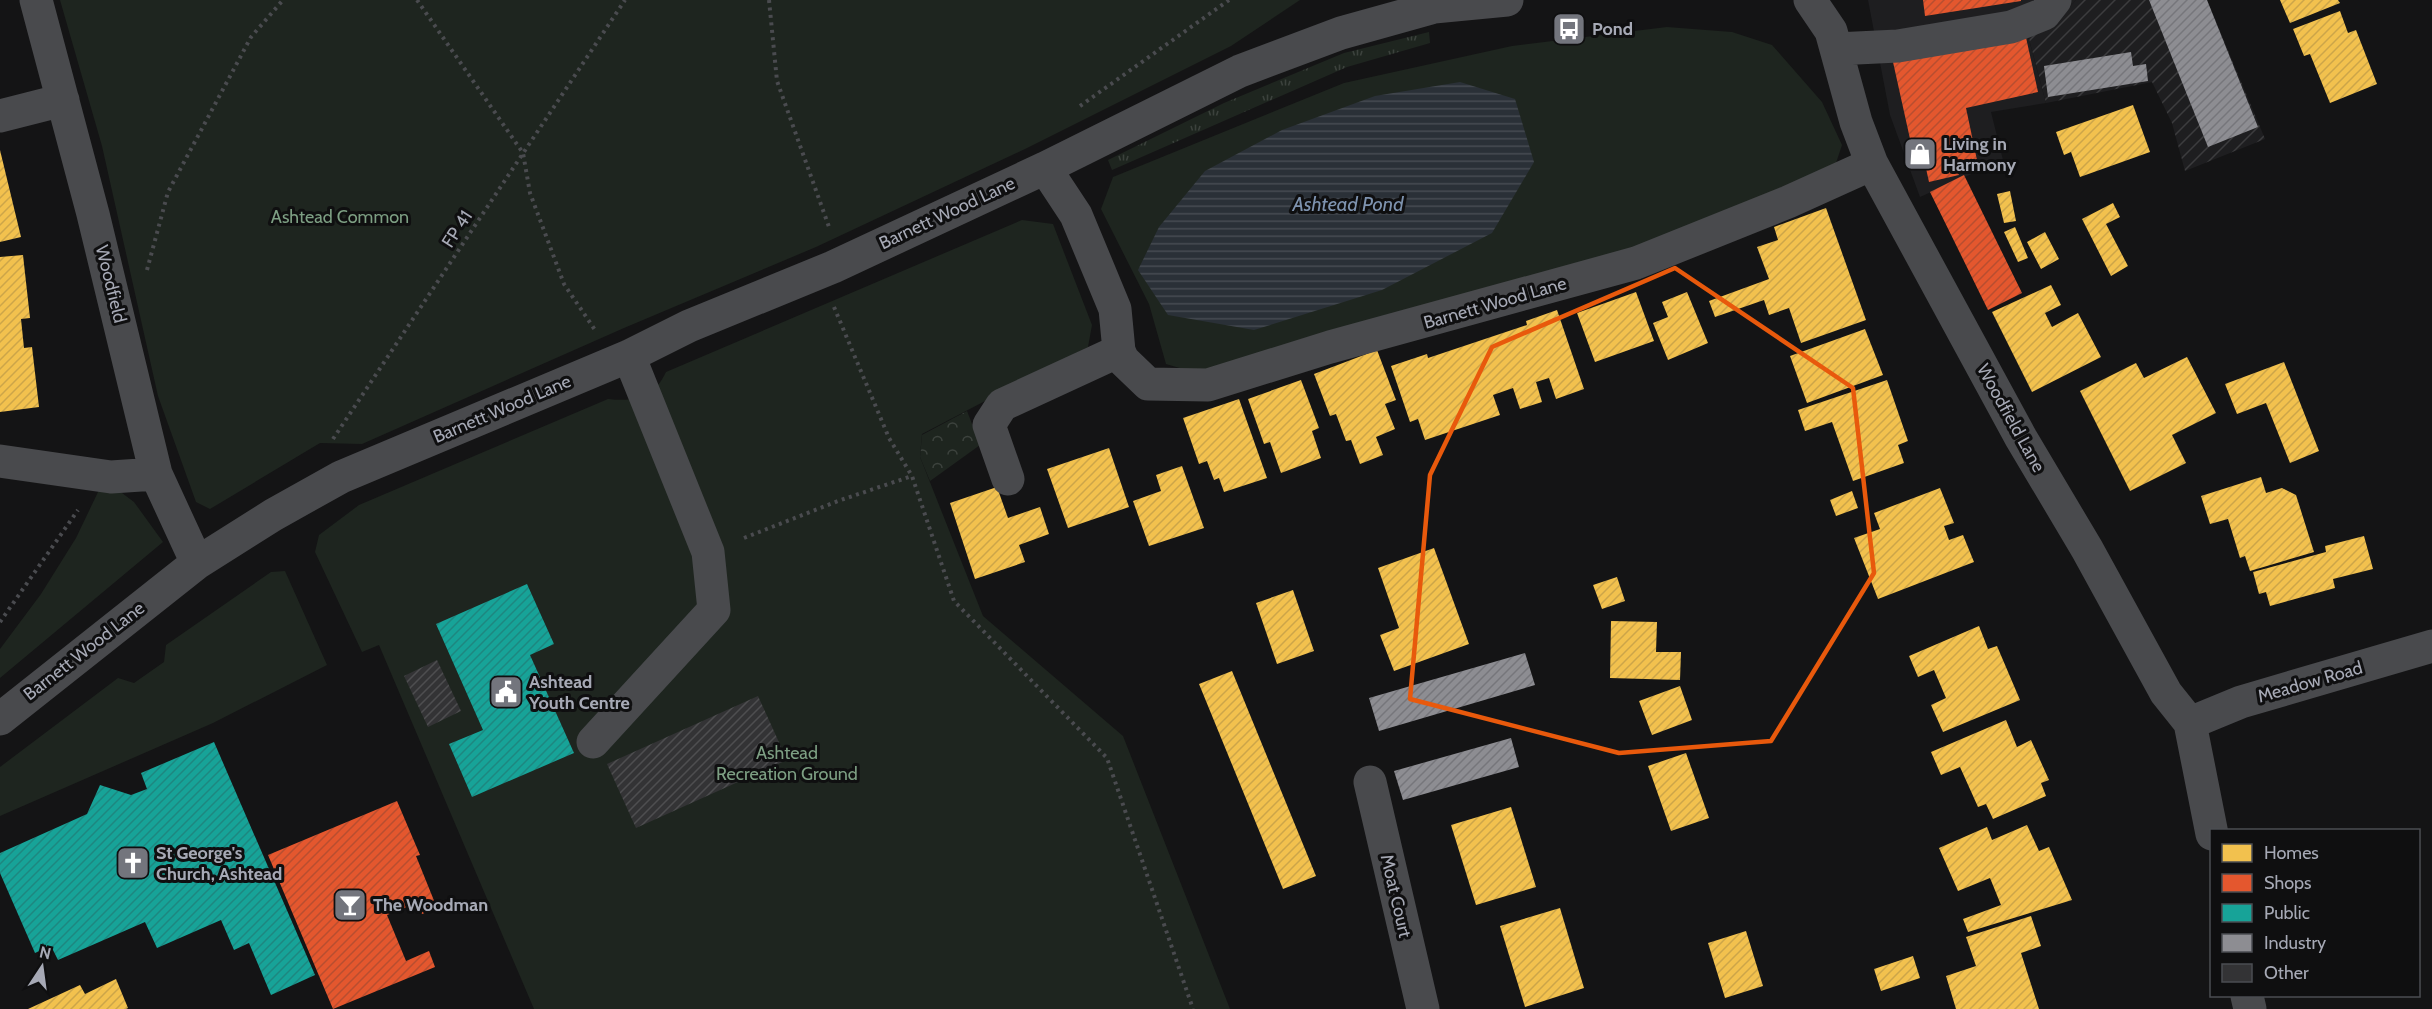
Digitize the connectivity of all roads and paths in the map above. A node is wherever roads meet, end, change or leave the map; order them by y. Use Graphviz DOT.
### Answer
graph roads {
  1 [pos="36,0"];
  2 [pos="283,0"];
  3 [pos="417,0"];
  4 [pos="625,0"];
  5 [pos="769,0"];
  6 [pos="1507,0"];
  7 [pos="1810,0"];
  8 [pos="2055,0"];
  9 [pos="1836,49"];
  10 [pos="63,100"];
  11 [pos="0,116"];
  12 [pos="523,153"];
  13 [pos="1872,164"];
  14 [pos="1045,168"];
  15 [pos="830,228"];
  16 [pos="819,273"];
  17 [pos="121,325"];
  18 [pos="1119,351"];
  19 [pos="628,356"];
  20 [pos="0,461"];
  21 [pos="95,474"];
  22 [pos="156,474"];
  23 [pos="912,476"];
  24 [pos="341,477"];
  25 [pos="1008,479"];
  26 [pos="708,552"];
  27 [pos="197,563"];
  28 [pos="0,622"];
  29 [pos="2432,646"];
  30 [pos="0,718"];
  31 [pos="2190,723"];
  32 [pos="593,742"];
  33 [pos="1370,782"];
  34 [pos="2210,829"];
  35 [pos="1193,1009"];
  36 [pos="1423,1009"];
  1 -- 10 [label="street, Woodfield"];
  2 -- 17 [label="path"];
  3 -- 12 [label="path"];
  4 -- 12 [label="path, FP 41"];
  5 -- 15 [label="path"];
  6 -- 14 [label="street, Barnett Wood Lane"];
  7 -- 9 [label="street, Woodfield Lane"];
  8 -- 9 [label="street"];
  9 -- 13 [label="street, Woodfield Lane"];
  10 -- 11 [label="street"];
  10 -- 17 [label="street, Woodfield"];
  12 -- 19 [label="path"];
  12 -- 24 [label="path, FP 41"];
  13 -- 18 [label="street, Barnett Wood Lane"];
  13 -- 31 [label="street, Woodfield Lane"];
  14 -- 16 [label="street, Barnett Wood Lane"];
  14 -- 18 [label="street"];
  16 -- 19 [label="street, Barnett Wood Lane"];
  16 -- 23 [label="path"];
  17 -- 22 [label="street, Woodfield"];
  18 -- 25 [label="street"];
  19 -- 24 [label="street, Barnett Wood Lane"];
  19 -- 26 [label="street"];
  20 -- 21 [label="street"];
  21 -- 22 [label="street"];
  21 -- 28 [label="path"];
  22 -- 27 [label="street, Woodfield"];
  23 -- 26 [label="path"];
  23 -- 35 [label="path"];
  24 -- 27 [label="street, Barnett Wood Lane"];
  26 -- 32 [label="street"];
  27 -- 30 [label="street, Barnett Wood Lane"];
  29 -- 31 [label="street, Meadow Road"];
  31 -- 34 [label="street, Woodfield Lane"];
  33 -- 36 [label="street, Moat Court"];
}
